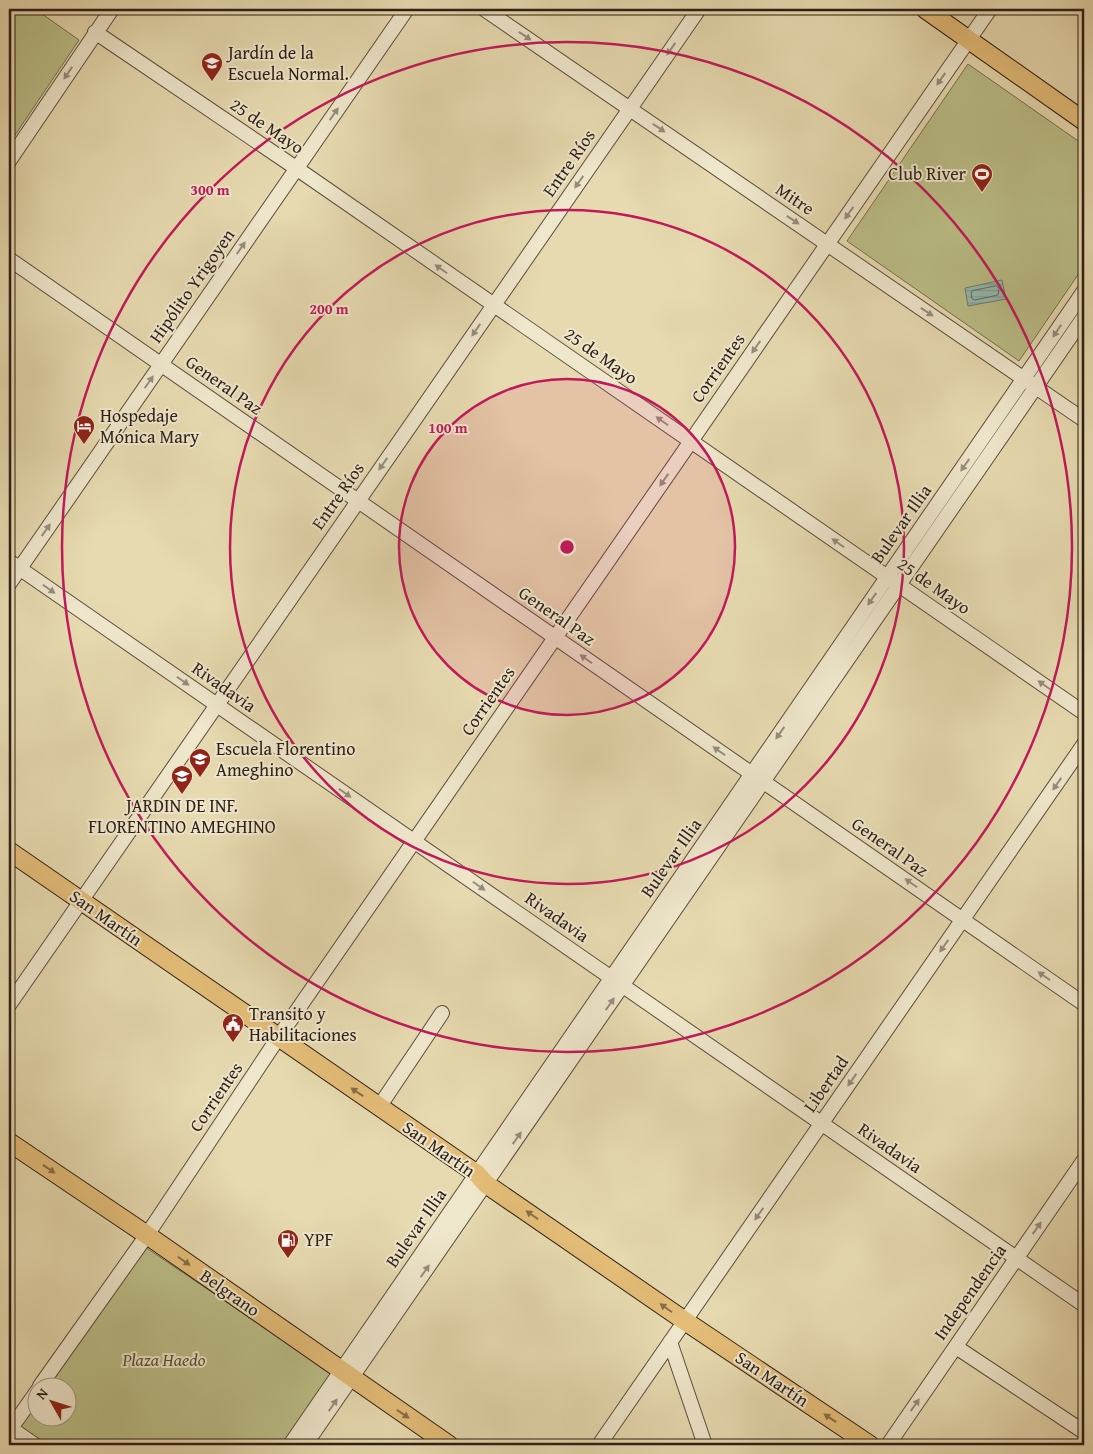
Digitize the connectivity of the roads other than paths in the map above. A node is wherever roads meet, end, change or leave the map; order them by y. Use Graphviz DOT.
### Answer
graph roads {
  1 [pos="112,9"];
  2 [pos="407,9"];
  3 [pos="484,9"];
  4 [pos="699,9"];
  5 [pos="925,9"];
  6 [pos="990,9"];
  7 [pos="95,32"];
  8 [pos="969,39"];
  9 [pos="630,108"];
  10 [pos="1084,121"];
  11 [pos="9,161"];
  12 [pos="296,168"];
  13 [pos="827,244"];
  14 [pos="9,259"];
  15 [pos="1084,291"];
  16 [pos="494,305"];
  17 [pos="1084,317"];
  18 [pos="161,364"];
  19 [pos="1024,379"];
  20 [pos="1036,387"];
  21 [pos="1084,420"];
  22 [pos="691,441"];
  23 [pos="358,501"];
  24 [pos="14,565"];
  25 [pos="888,577"];
  26 [pos="9,584"];
  27 [pos="899,585"];
  28 [pos="555,637"];
  29 [pos="216,705"];
  30 [pos="1084,712"];
  31 [pos="1084,744"];
  32 [pos="758,778"];
  33 [pos="414,841"];
  34 [pos="9,851"];
  35 [pos="81,900"];
  36 [pos="963,920"];
  37 [pos="617,982"];
  38 [pos="9,1004"];
  39 [pos="1084,1004"];
  40 [pos="442,1013"];
  41 [pos="278,1038"];
  42 [pos="380,1107"];
  43 [pos="822,1123"];
  44 [pos="9,1142"];
  45 [pos="1084,1160"];
  46 [pos="481,1179"];
  47 [pos="147,1235"];
  48 [pos="1017,1258"];
  49 [pos="1084,1305"];
  50 [pos="685,1321"];
  51 [pos="670,1342"];
  52 [pos="956,1347"];
  53 [pos="346,1374"];
  54 [pos="47,1376"];
  55 [pos="28,1404"];
  56 [pos="10,1429"];
  57 [pos="1084,1432"];
  58 [pos="9,1443"];
  59 [pos="12,1445"];
  60 [pos="36,1445"];
  61 [pos="290,1445"];
  62 [pos="305,1445"];
  63 [pos="449,1445"];
  64 [pos="599,1445"];
  65 [pos="705,1445"];
  66 [pos="870,1445"];
  67 [pos="888,1445"];
  1 -- 7 [label="street"];
  12 -- 2 [label="street, Hipólito Yrigoyen, one-way"];
  3 -- 9 [label="street, Mitre, one-way"];
  4 -- 9 [label="street, Entre Ríos, one-way"];
  5 -- 8 [label="main road"];
  6 -- 8 [label="street, Corrientes"];
  7 -- 11 [label="street, one-way"];
  7 -- 12 [label="street, 25 de Mayo"];
  8 -- 10 [label="main road"];
  8 -- 13 [label="street, Corrientes, one-way"];
  9 -- 13 [label="street, Mitre, one-way"];
  9 -- 16 [label="street, Entre Ríos, one-way"];
  16 -- 12 [label="street, 25 de Mayo, one-way"];
  18 -- 12 [label="street, Hipólito Yrigoyen, one-way"];
  13 -- 19 [label="street, Mitre, one-way"];
  13 -- 22 [label="street, Corrientes, one-way"];
  14 -- 18 [label="street, General Paz"];
  15 -- 19 [label="street, Bulevar Illia, one-way"];
  22 -- 16 [label="street, 25 de Mayo, one-way"];
  16 -- 23 [label="street, Entre Ríos, one-way"];
  17 -- 20 [label="street, Bulevar Illia"];
  18 -- 23 [label="street, General Paz"];
  24 -- 18 [label="street, Hipólito Yrigoyen, one-way"];
  19 -- 20 [label="street, Mitre"];
  19 -- 25 [label="street, Bulevar Illia, one-way"];
  20 -- 21 [label="street, Mitre"];
  20 -- 27 [label="street, Bulevar Illia"];
  25 -- 22 [label="street, 25 de Mayo, one-way"];
  22 -- 28 [label="street, Corrientes, one-way"];
  23 -- 28 [label="street, General Paz"];
  23 -- 29 [label="street, Entre Ríos"];
  24 -- 26 [label="street, Hipólito Yrigoyen"];
  24 -- 29 [label="street, Rivadavia, one-way"];
  25 -- 27 [label="street, 25 de Mayo"];
  25 -- 32 [label="street, Bulevar Illia, one-way"];
  30 -- 27 [label="street, 25 de Mayo, one-way"];
  27 -- 32 [label="street, Bulevar Illia"];
  32 -- 28 [label="street, General Paz, one-way"];
  28 -- 33 [label="street, Corrientes"];
  29 -- 33 [label="street, Rivadavia, one-way"];
  29 -- 35 [label="street, Entre Ríos"];
  31 -- 36 [label="street, Libertad, one-way"];
  36 -- 32 [label="street, General Paz, one-way"];
  32 -- 37 [label="street, Bulevar Illia"];
  33 -- 37 [label="street, Rivadavia, one-way"];
  33 -- 41 [label="street, Corrientes"];
  34 -- 35 [label="main road, San Martín"];
  35 -- 38 [label="street, Entre Ríos"];
  35 -- 41 [label="main road, San Martín"];
  39 -- 36 [label="street, General Paz, one-way"];
  36 -- 43 [label="street, Libertad, one-way"];
  37 -- 43 [label="street, Rivadavia"];
  37 -- 46 [label="street, Bulevar Illia"];
  40 -- 42 [label="street"];
  42 -- 41 [label="main road, San Martín, one-way"];
  41 -- 47 [label="street, Corrientes"];
  42 -- 46 [label="main road, San Martín"];
  43 -- 48 [label="street, Rivadavia"];
  43 -- 50 [label="street, Libertad, one-way"];
  44 -- 47 [label="main road, Belgrano, one-way"];
  48 -- 45 [label="street, Independencia, one-way"];
  50 -- 46 [label="main road, San Martín, one-way"];
  46 -- 53 [label="street, Bulevar Illia"];
  47 -- 53 [label="main road, Belgrano, one-way"];
  47 -- 54 [label="street, Corrientes"];
  48 -- 49 [label="street, Rivadavia"];
  48 -- 52 [label="street, Independencia"];
  50 -- 51 [label="street, Libertad"];
  66 -- 50 [label="main road, San Martín, one-way"];
  51 -- 64 [label="street, Libertad"];
  51 -- 65 [label="street"];
  52 -- 57 [label="street"];
  67 -- 52 [label="street, Independencia, one-way"];
  53 -- 61 [label="street, Bulevar Illia"];
  62 -- 53 [label="street, Bulevar Illia, one-way"];
  53 -- 63 [label="main road, Belgrano, one-way"];
  55 -- 56 [label="street"];
  56 -- 60 [label="street"];
  58 -- 59 [label="street"];
}
